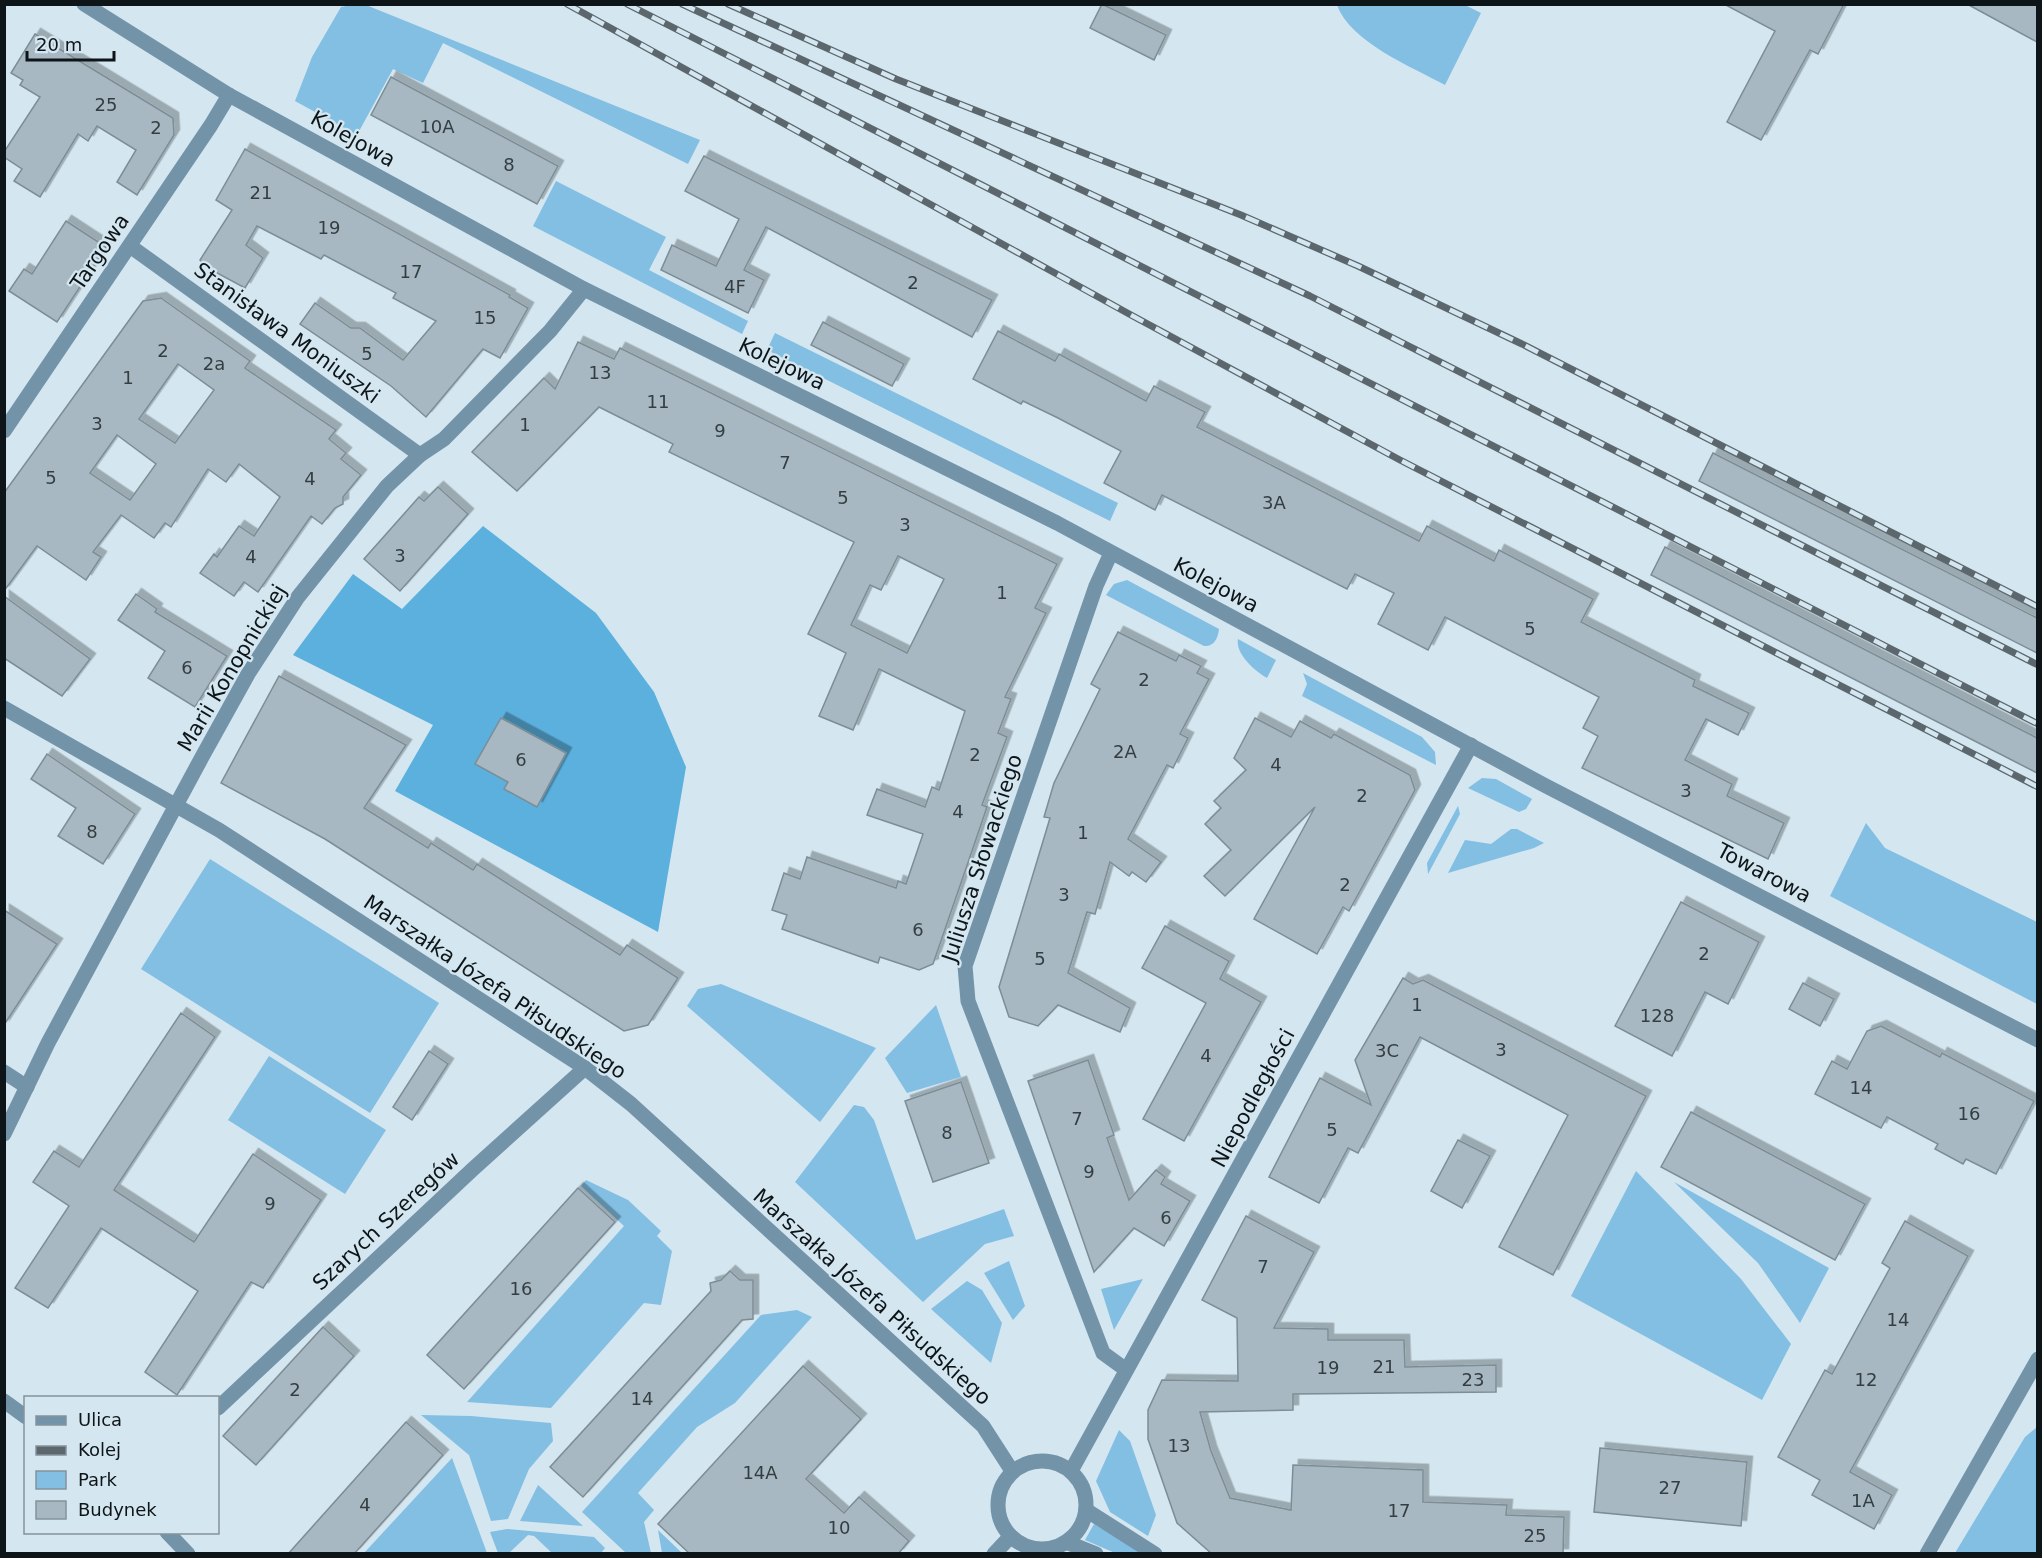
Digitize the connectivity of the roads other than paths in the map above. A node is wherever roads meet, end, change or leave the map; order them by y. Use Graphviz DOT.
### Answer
graph roads {
  1 [pos="84,4"];
  2 [pos="229,95"];
  3 [pos="130,246"];
  4 [pos="584,289"];
  5 [pos="4,431"];
  6 [pos="420,455"];
  7 [pos="1111,553"];
  8 [pos="4,708"];
  9 [pos="1471,745"];
  10 [pos="177,805"];
  11 [pos="2037,1040"];
  12 [pos="585,1068"];
  13 [pos="4,1072"];
  14 [pos="27,1087"];
  15 [pos="4,1134"];
  16 [pos="2037,1359"];
  17 [pos="1125,1369"];
  18 [pos="4,1401"];
  19 [pos="219,1407"];
  20 [pos="24,1416"];
  21 [pos="1012,1471"];
  22 [pos="1071,1471"];
  23 [pos="1086,1510"];
  24 [pos="168,1534"];
  25 [pos="1010,1537"];
  26 [pos="1066,1542"];
  27 [pos="188,1554"];
  28 [pos="994,1554"];
  29 [pos="1096,1554"];
  30 [pos="1155,1554"];
  31 [pos="1928,1554"];
  1 -- 2 [label="street, Kolejowa"];
  2 -- 3 [label="street, Targowa"];
  2 -- 4 [label="street, Kolejowa"];
  3 -- 5 [label="street, Targowa"];
  3 -- 6 [label="street, Stanisława Moniuszki"];
  4 -- 6 [label="street, Marii Konopnickiej"];
  4 -- 7 [label="street, Kolejowa"];
  6 -- 10 [label="street, Marii Konopnickiej"];
  7 -- 9 [label="street, Kolejowa"];
  7 -- 17 [label="street, Juliusza Słowackiego"];
  8 -- 10 [label="street, Marszałka Józefa Piłsudskiego"];
  9 -- 11 [label="street, Towarowa"];
  9 -- 17 [label="street, Niepodległości"];
  10 -- 12 [label="street, Marszałka Józefa Piłsudskiego"];
  10 -- 14 [label="street, Marii Konopnickiej"];
  12 -- 19 [label="street, Szarych Szeregów"];
  12 -- 21 [label="street, Marszałka Józefa Piłsudskiego"];
  13 -- 14 [label="street"];
  14 -- 15 [label="street, Marii Konopnickiej"];
  16 -- 31 [label="street"];
  17 -- 22 [label="street, Niepodległości"];
  18 -- 20 [label="street"];
  21 -- 22 [label="street"];
  21 -- 25 [label="street"];
  22 -- 23 [label="street"];
  23 -- 26 [label="street"];
  23 -- 30 [label="street"];
  24 -- 27 [label="street"];
  25 -- 26 [label="street"];
  25 -- 28 [label="street"];
  26 -- 29 [label="street"];
}
